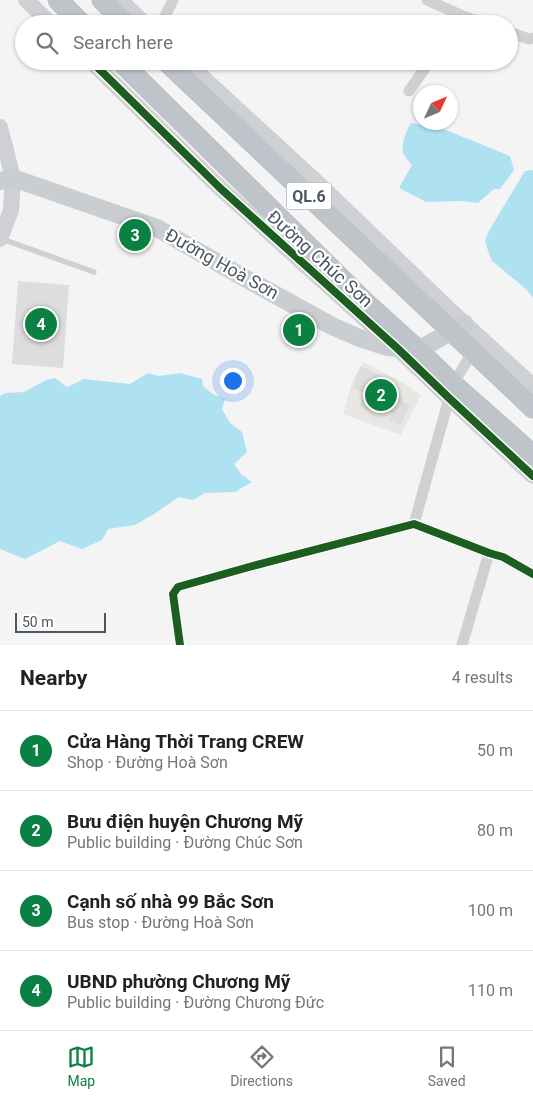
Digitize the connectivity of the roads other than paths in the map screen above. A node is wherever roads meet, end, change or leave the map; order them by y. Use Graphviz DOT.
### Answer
graph roads {
  1 [pos="26,0"];
  2 [pos="58,0"];
  3 [pos="102,0"];
  4 [pos="120,0"];
  5 [pos="173,0"];
  6 [pos="427,0"];
  7 [pos="42,15"];
  8 [pos="73,15"];
  9 [pos="118,15"];
  10 [pos="135,15"];
  11 [pos="166,15"];
  12 [pos="452,15"];
  13 [pos="518,35"];
  14 [pos="533,38"];
  15 [pos="100,70"];
  16 [pos="129,70"];
  17 [pos="176,70"];
  18 [pos="195,70"];
  19 [pos="424,70"];
  20 [pos="409,91"];
  21 [pos="0,127"];
  22 [pos="7,179"];
  23 [pos="0,239"];
  24 [pos="94,272"];
  25 [pos="458,328"];
  26 [pos="477,345"];
  27 [pos="397,348"];
  28 [pos="418,350"];
  29 [pos="533,386"];
  30 [pos="451,391"];
  31 [pos="533,408"];
  32 [pos="533,454"];
  33 [pos="533,476"];
  34 [pos="414,524"];
  35 [pos="489,553"];
  36 [pos="533,574"];
  37 [pos="180,645"];
  38 [pos="462,645"];
  1 -- 7 [label="street"];
  2 -- 8 [label="highway"];
  3 -- 9 [label="highway"];
  4 -- 10 [label="street"];
  5 -- 11 [label="street"];
  6 -- 12 [label="street"];
  13 -- 14 [label="street"];
  15 -- 27 [label="street, Đường Chúc Sơn"];
  16 -- 28 [label="highway, Đường Chúc Sơn / QL.6"];
  17 -- 25 [label="highway, Đường Chúc Sơn / QL.6"];
  18 -- 25 [label="street, Đường Chúc Sơn"];
  19 -- 20 [label="street"];
  21 -- 22 [label="street"];
  22 -- 23 [label="street"];
  22 -- 27 [label="main road, Đường Hoà Sơn"];
  23 -- 24 [label="lane"];
  25 -- 26 [label="highway, Đường Chúc Sơn / QL.6"];
  25 -- 28 [label="main road"];
  26 -- 29 [label="street, Đường Chúc Sơn"];
  26 -- 30 [label="street"];
  26 -- 31 [label="highway, Đường Chúc Sơn / QL.6"];
  27 -- 28 [label="main road, Đường Hoà Sơn"];
  27 -- 30 [label="street, Đường Chúc Sơn"];
  28 -- 30 [label="highway, Đường Chúc Sơn / QL.6"];
  30 -- 32 [label="highway, Đường Chúc Sơn / QL.6"];
  30 -- 33 [label="street, Đường Chúc Sơn"];
  30 -- 34 [label="street"];
  34 -- 35 [label="street"];
  34 -- 37 [label="street"];
  35 -- 36 [label="street"];
  35 -- 38 [label="street"];
}
